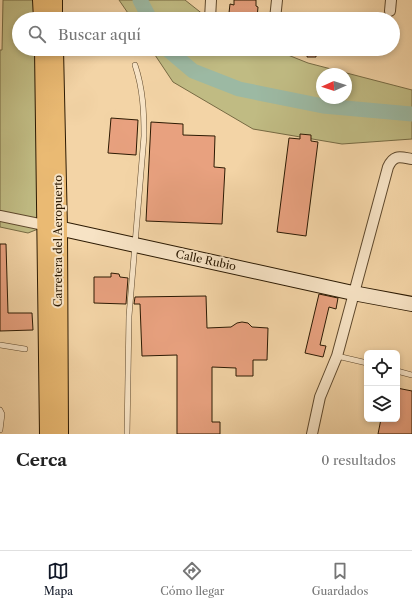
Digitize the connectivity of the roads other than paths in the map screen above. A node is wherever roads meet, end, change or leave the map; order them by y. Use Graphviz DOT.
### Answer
graph roads {
  1 [pos="41,0"];
  2 [pos="54,0"];
  3 [pos="211,0"];
  4 [pos="277,0"];
  5 [pos="391,0"];
  6 [pos="390,11"];
  7 [pos="42,12"];
  8 [pos="54,12"];
  9 [pos="210,12"];
  10 [pos="276,12"];
  11 [pos="43,56"];
  12 [pos="55,56"];
  13 [pos="135,65"];
  14 [pos="412,159"];
  15 [pos="0,216"];
  16 [pos="52,227"];
  17 [pos="135,245"];
  18 [pos="354,293"];
  19 [pos="412,304"];
  20 [pos="0,345"];
  21 [pos="25,349"];
  22 [pos="336,356"];
  23 [pos="364,362"];
  24 [pos="400,372"];
  25 [pos="412,374"];
  26 [pos="0,410"];
  27 [pos="0,430"];
  28 [pos="48,434"];
  29 [pos="60,434"];
  30 [pos="127,434"];
  31 [pos="312,434"];
  1 -- 7 [label="main road"];
  2 -- 8 [label="main road"];
  3 -- 9 [label="street"];
  4 -- 10 [label="street"];
  5 -- 6 [label="street"];
  11 -- 16 [label="main road, Carretera del Aeropuerto"];
  12 -- 16 [label="main road, Carretera del Aeropuerto"];
  13 -- 17 [label="lane"];
  14 -- 18 [label="street"];
  15 -- 16 [label="street, Calle Rubio"];
  16 -- 17 [label="street, Calle Rubio"];
  16 -- 28 [label="main road, Carretera del Aeropuerto"];
  16 -- 29 [label="main road, Carretera del Aeropuerto"];
  17 -- 18 [label="street, Calle Rubio"];
  17 -- 30 [label="lane"];
  18 -- 19 [label="street, Calle Rubio"];
  18 -- 22 [label="street"];
  20 -- 21 [label="lane"];
  22 -- 23 [label="lane"];
  22 -- 31 [label="street"];
  24 -- 25 [label="lane"];
  26 -- 27 [label="lane"];
}
